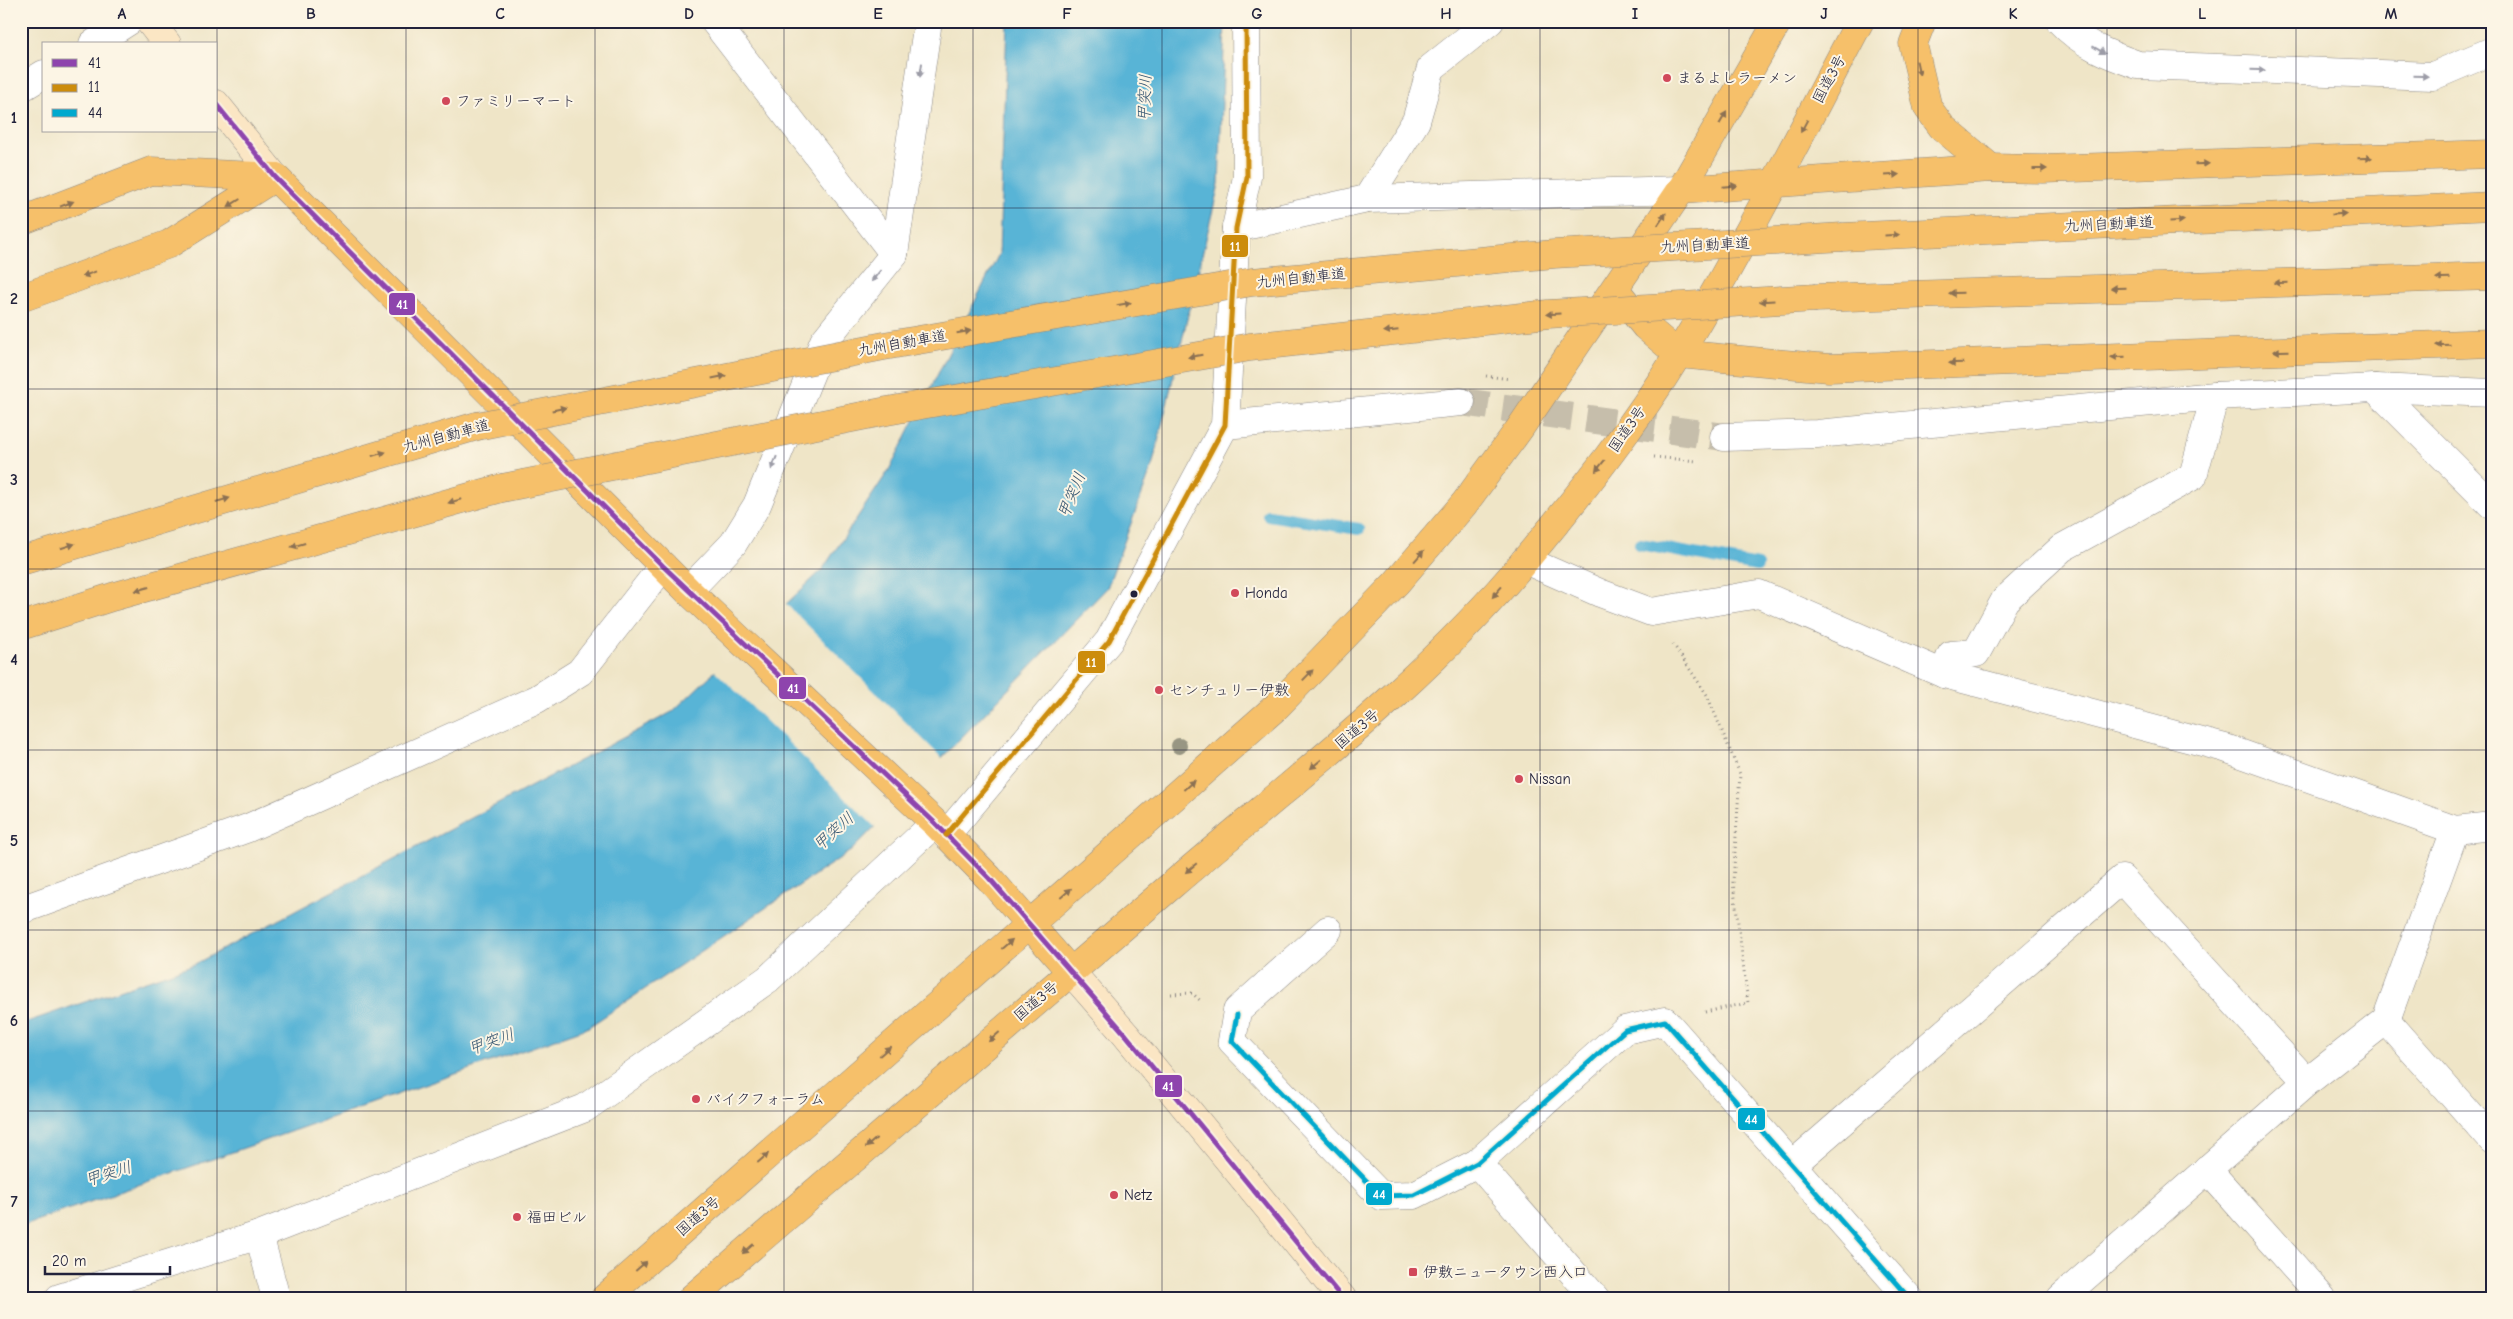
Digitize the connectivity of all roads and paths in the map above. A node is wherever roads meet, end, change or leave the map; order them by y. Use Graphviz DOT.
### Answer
graph roads {
  1 [pos="129,21"];
  2 [pos="149,21"];
  3 [pos="714,21"];
  4 [pos="928,21"];
  5 [pos="1246,21"];
  6 [pos="1490,21"];
  7 [pos="1778,21"];
  8 [pos="1860,21"];
  9 [pos="1922,21"];
  10 [pos="2060,21"];
  11 [pos="96,42"];
  12 [pos="165,42"];
  13 [pos="2492,51"];
  14 [pos="42,75"];
  15 [pos="21,88"];
  16 [pos="218,106"];
  17 [pos="2492,154"];
  18 [pos="1991,168"];
  19 [pos="275,177"];
  20 [pos="1774,183"];
  21 [pos="1681,190"];
  22 [pos="1366,199"];
  23 [pos="2492,206"];
  24 [pos="21,221"];
  25 [pos="1236,228"];
  26 [pos="894,254"];
  27 [pos="2492,276"];
  28 [pos="1614,288"];
  29 [pos="21,298"];
  30 [pos="2492,343"];
  31 [pos="1678,354"];
  32 [pos="1549,385"];
  33 [pos="2375,388"];
  34 [pos="2492,393"];
  35 [pos="2215,396"];
  36 [pos="1461,402"];
  37 [pos="1225,425"];
  38 [pos="1724,437"];
  39 [pos="1611,453"];
  40 [pos="2492,505"];
  41 [pos="1525,560"];
  42 [pos="21,561"];
  43 [pos="663,566"];
  44 [pos="688,591"];
  45 [pos="1651,612"];
  46 [pos="21,626"];
  47 [pos="1944,674"];
  48 [pos="2492,826"];
  49 [pos="940,829"];
  50 [pos="2455,830"];
  51 [pos="21,910"];
  52 [pos="1030,924"];
  53 [pos="1328,930"];
  54 [pos="1071,972"];
  55 [pos="2386,1020"];
  56 [pos="1665,1021"];
  57 [pos="2307,1082"];
  58 [pos="2492,1140"];
  59 [pos="1478,1163"];
  60 [pos="1792,1165"];
  61 [pos="2207,1169"];
  62 [pos="259,1235"];
  63 [pos="59,1298"];
  64 [pos="276,1298"];
  65 [pos="605,1298"];
  66 [pos="692,1298"];
  67 [pos="1342,1298"];
  68 [pos="1595,1298"];
  69 [pos="1909,1298"];
  70 [pos="2061,1298"];
  71 [pos="2322,1298"];
  1 -- 11 [label="street"];
  2 -- 12 [label="street"];
  3 -- 26 [label="street"];
  4 -- 26 [label="street, one-way"];
  5 -- 25 [label="street"];
  6 -- 22 [label="street"];
  21 -- 7 [label="main road, 国道3号, one-way"];
  8 -- 20 [label="main road, 国道3号, one-way"];
  9 -- 18 [label="main road, one-way"];
  10 -- 13 [label="street, one-way"];
  14 -- 15 [label="street"];
  16 -- 19 [label="street"];
  18 -- 17 [label="main road, one-way"];
  20 -- 18 [label="main road, one-way"];
  24 -- 19 [label="main road, one-way"];
  19 -- 29 [label="main road, one-way"];
  19 -- 43 [label="main road"];
  21 -- 20 [label="main road, one-way"];
  20 -- 31 [label="main road, 国道3号"];
  21 -- 22 [label="street"];
  28 -- 21 [label="main road, 国道3号, one-way"];
  22 -- 25 [label="street"];
  42 -- 23 [label="main road, 九州自動車道, one-way, bridge"];
  25 -- 37 [label="street"];
  26 -- 44 [label="street, one-way"];
  27 -- 46 [label="main road, one-way, bridge"];
  28 -- 31 [label="main road"];
  28 -- 32 [label="main road, 国道3号"];
  30 -- 31 [label="main road, one-way"];
  31 -- 39 [label="main road, 国道3号"];
  32 -- 36 [label="path"];
  52 -- 32 [label="main road, 国道3号, one-way"];
  33 -- 34 [label="street"];
  33 -- 35 [label="street"];
  33 -- 40 [label="street"];
  35 -- 38 [label="street"];
  35 -- 47 [label="street"];
  36 -- 37 [label="street"];
  37 -- 49 [label="street"];
  38 -- 39 [label="path"];
  39 -- 41 [label="main road, 国道3号, one-way"];
  41 -- 45 [label="street"];
  41 -- 54 [label="main road, 国道3号, one-way"];
  43 -- 44 [label="main road"];
  43 -- 51 [label="street"];
  44 -- 49 [label="main road"];
  45 -- 47 [label="street"];
  45 -- 56 [label="path"];
  47 -- 50 [label="street"];
  48 -- 50 [label="street"];
  49 -- 52 [label="main road"];
  49 -- 62 [label="street"];
  50 -- 55 [label="street"];
  52 -- 54 [label="main road"];
  65 -- 52 [label="main road, 国道3号, one-way"];
  53 -- 59 [label="street"];
  54 -- 66 [label="main road, 国道3号, one-way"];
  54 -- 67 [label="street"];
  55 -- 57 [label="street"];
  55 -- 58 [label="street"];
  56 -- 59 [label="street"];
  56 -- 60 [label="street"];
  57 -- 60 [label="street"];
  57 -- 61 [label="street"];
  59 -- 68 [label="street"];
  60 -- 69 [label="street"];
  61 -- 70 [label="street"];
  61 -- 71 [label="street"];
  62 -- 63 [label="street"];
  62 -- 64 [label="street"];
}
